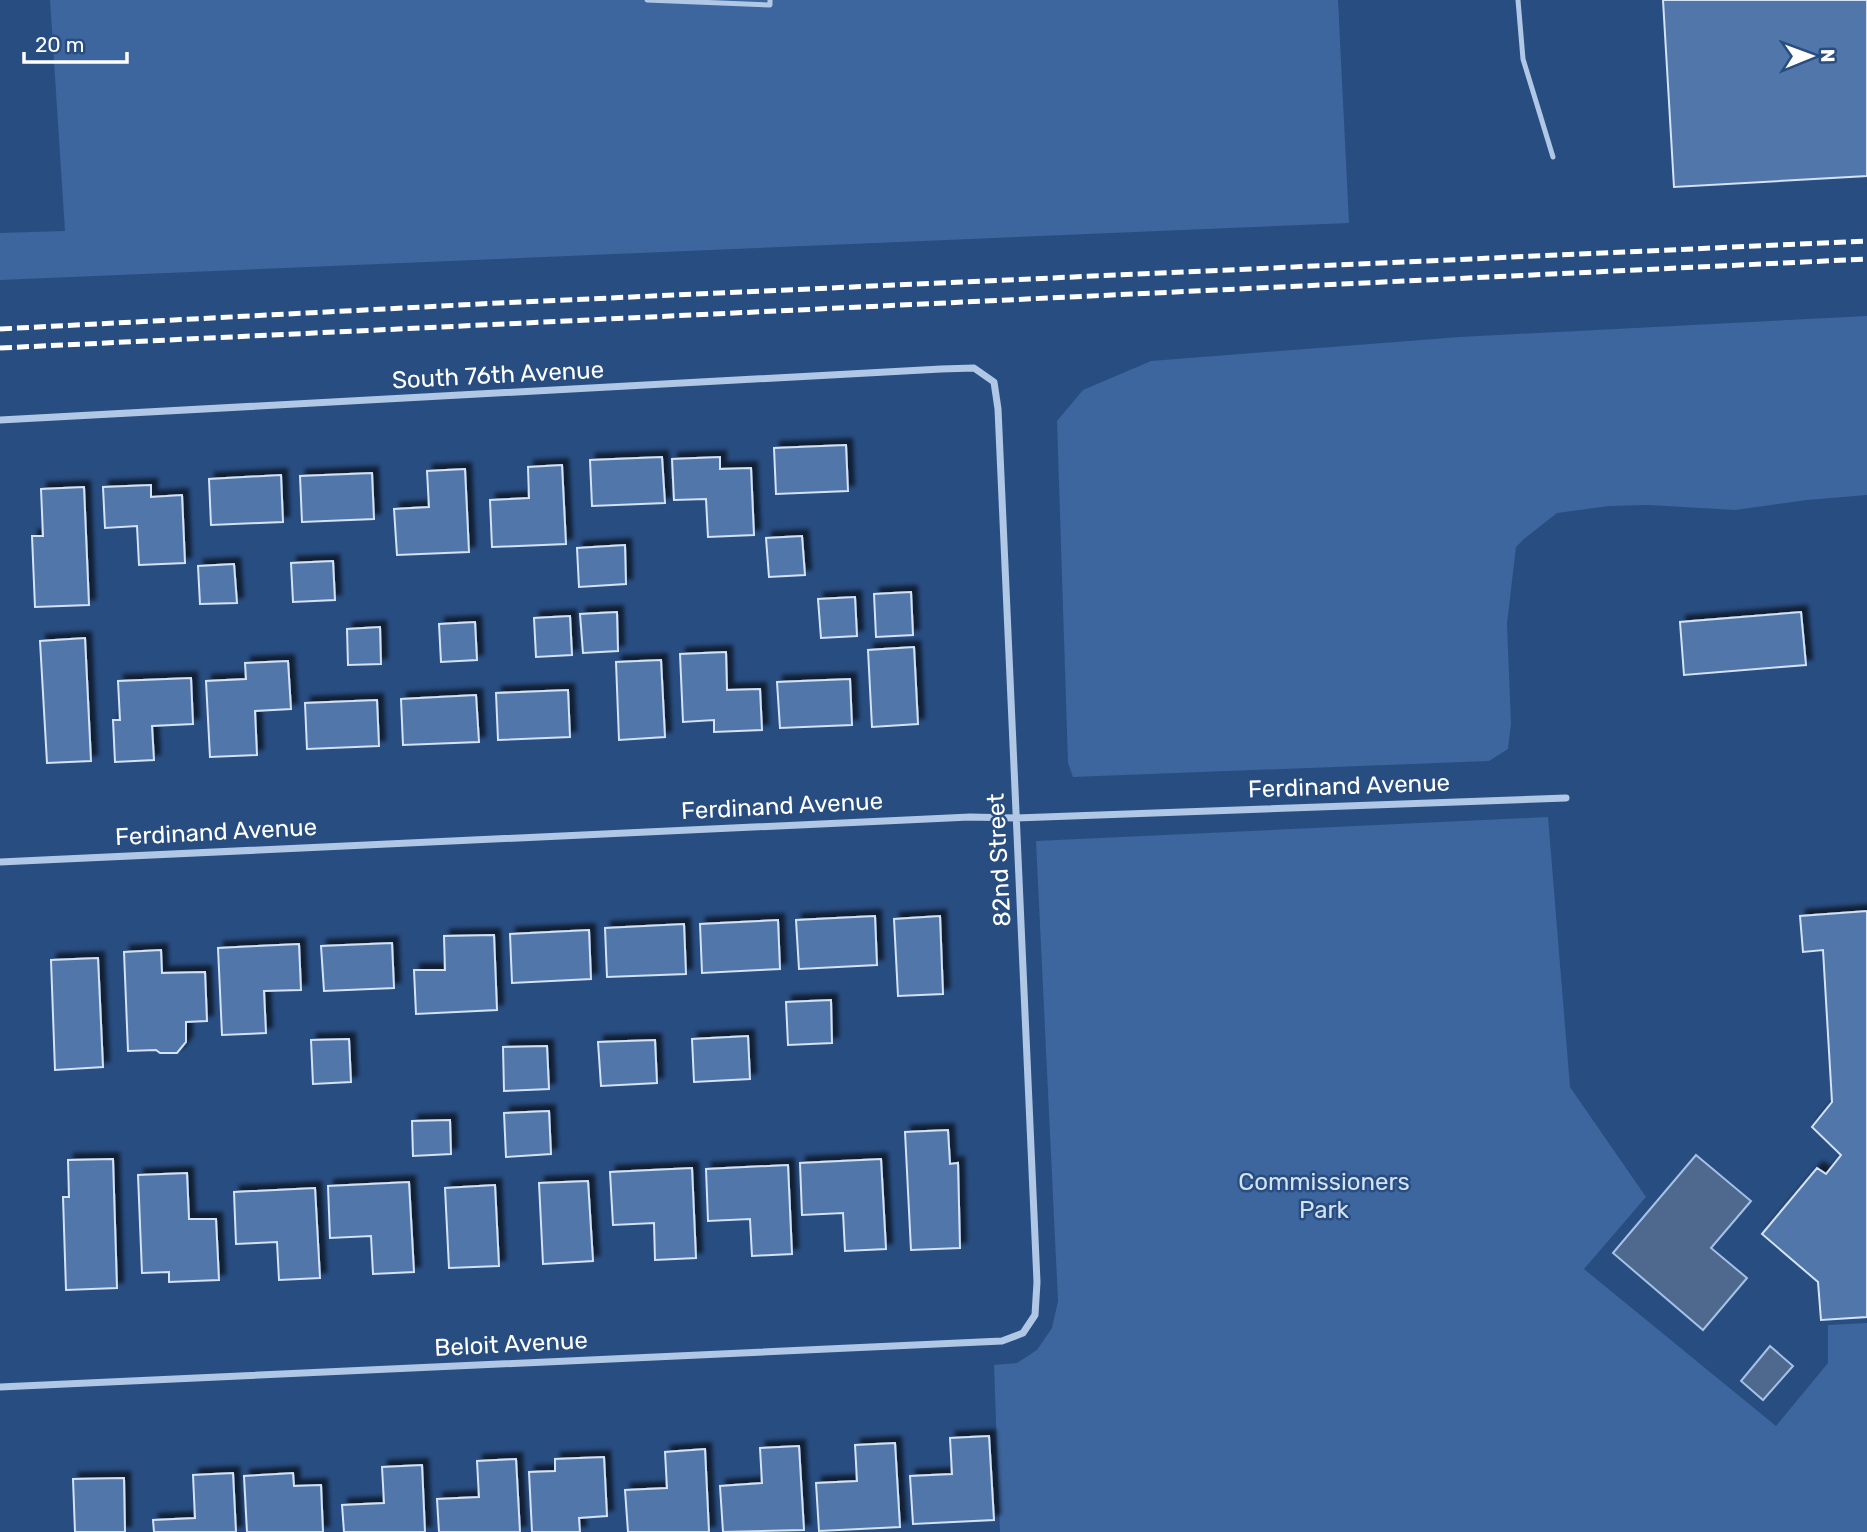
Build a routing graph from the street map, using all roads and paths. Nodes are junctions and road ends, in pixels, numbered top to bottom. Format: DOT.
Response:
graph roads {
  1 [pos="647,0"];
  2 [pos="770,0"];
  3 [pos="1518,0"];
  4 [pos="1553,157"];
  5 [pos="994,382"];
  6 [pos="0,420"];
  7 [pos="1566,798"];
  8 [pos="1016,818"];
  9 [pos="0,862"];
  10 [pos="1023,1334"];
  11 [pos="0,1387"];
  1 -- 2 [label="lane"];
  3 -- 4 [label="lane"];
  5 -- 6 [label="street, South 76th Avenue"];
  5 -- 8 [label="street, 82nd Street"];
  7 -- 8 [label="street, Ferdinand Avenue"];
  8 -- 9 [label="street, Ferdinand Avenue"];
  8 -- 10 [label="street, 82nd Street"];
  10 -- 11 [label="street, Beloit Avenue"];
}
